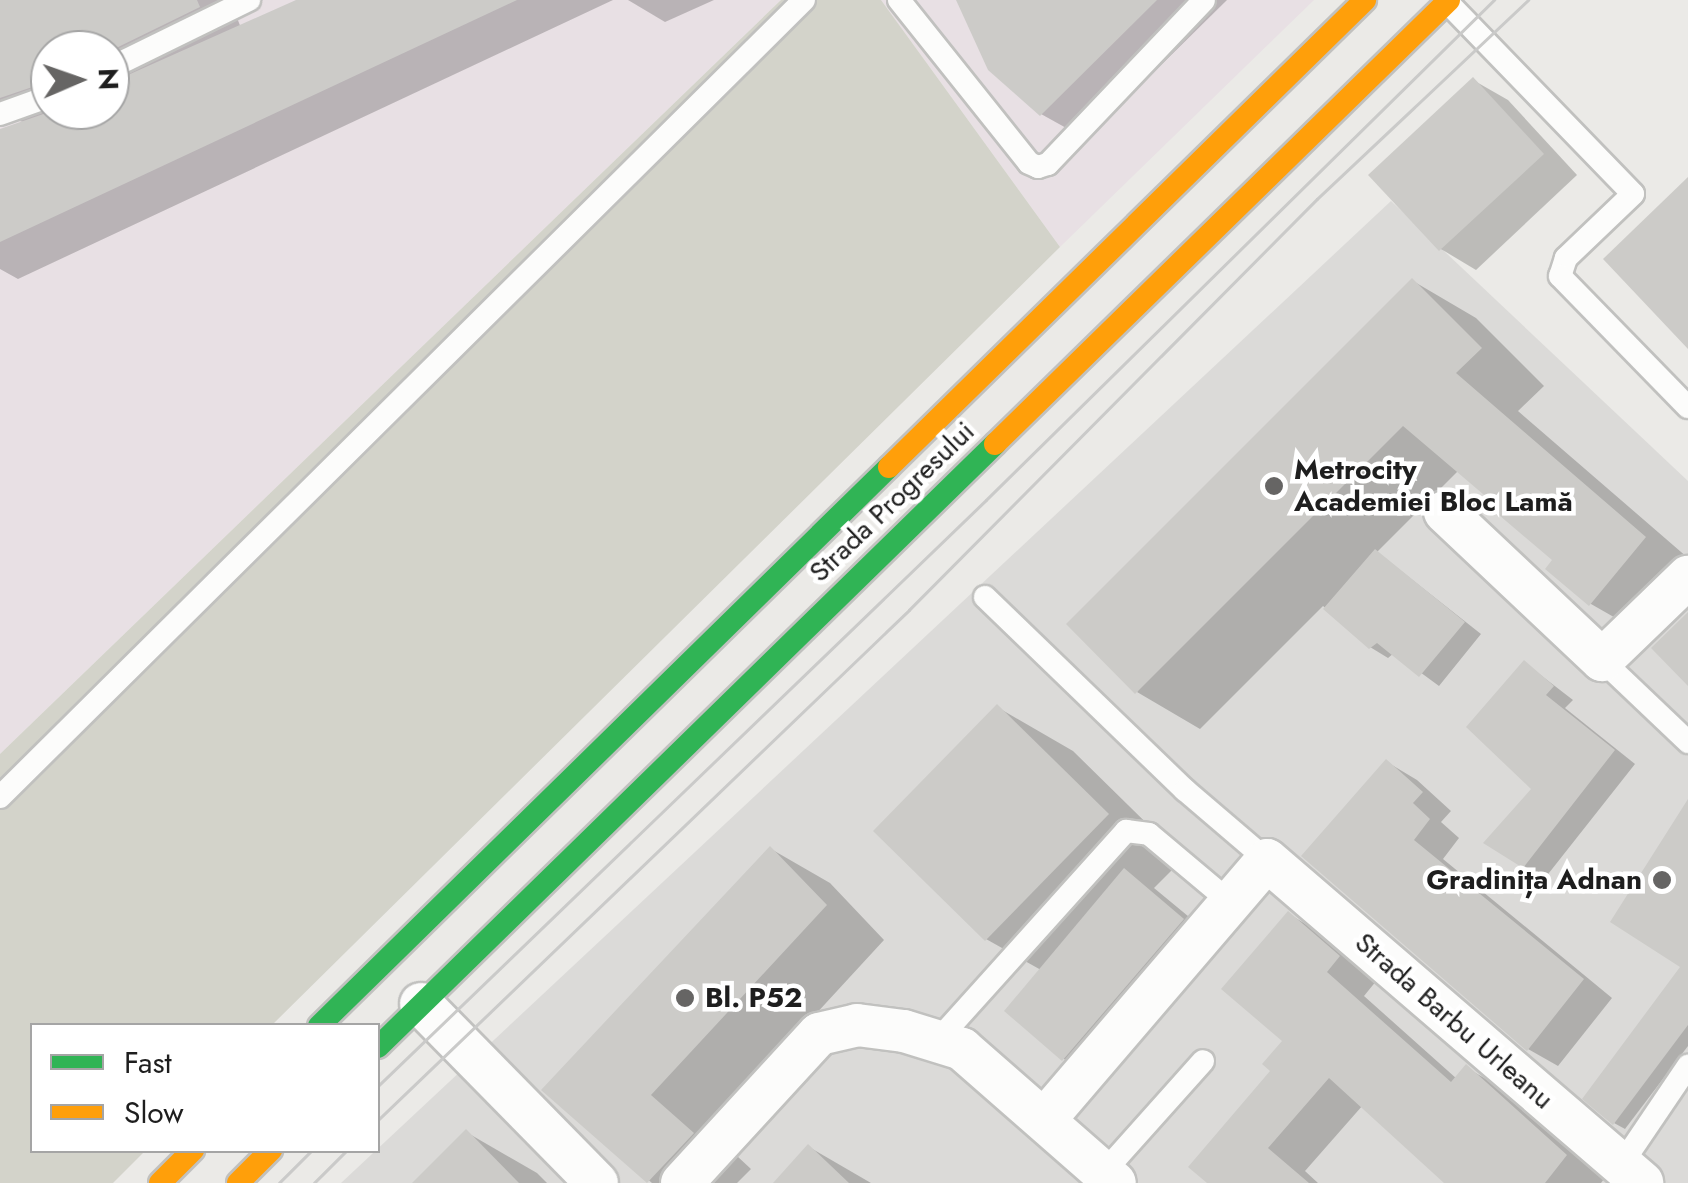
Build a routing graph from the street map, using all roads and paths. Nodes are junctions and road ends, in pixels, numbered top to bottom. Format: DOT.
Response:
graph roads {
  1 [pos="248,0"];
  2 [pos="804,0"];
  3 [pos="899,0"];
  4 [pos="1204,0"];
  5 [pos="1365,0"];
  6 [pos="1448,1"];
  7 [pos="130,58"];
  8 [pos="30,103"];
  9 [pos="0,114"];
  10 [pos="1688,406"];
  11 [pos="1445,512"];
  12 [pos="1688,577"];
  13 [pos="985,597"];
  14 [pos="1602,660"];
  15 [pos="1688,742"];
  16 [pos="0,797"];
  17 [pos="1267,860"];
  18 [pos="1230,902"];
  19 [pos="402,984"];
  20 [pos="325,1023"];
  21 [pos="937,1041"];
  22 [pos="380,1042"];
  23 [pos="1203,1061"];
  24 [pos="1688,1066"];
  25 [pos="1045,1119"];
  26 [pos="190,1153"];
  27 [pos="269,1153"];
  28 [pos="1631,1174"];
  29 [pos="1109,1178"];
  30 [pos="160,1183"];
  31 [pos="238,1183"];
  32 [pos="597,1183"];
  33 [pos="682,1183"];
  1 -- 7 [label="lane"];
  2 -- 16 [label="lane"];
  3 -- 4 [label="lane"];
  5 -- 19 [label="main road, Strada Progresului"];
  6 -- 10 [label="lane"];
  6 -- 19 [label="main road, Strada Progresului"];
  8 -- 9 [label="lane"];
  11 -- 14 [label="street"];
  12 -- 14 [label="street"];
  13 -- 17 [label="lane"];
  14 -- 15 [label="lane"];
  17 -- 18 [label="street"];
  17 -- 28 [label="street, Strada Barbu Urleanu"];
  18 -- 21 [label="lane"];
  18 -- 25 [label="street"];
  19 -- 20 [label="main road, Strada Progresului"];
  19 -- 22 [label="main road, Strada Progresului"];
  19 -- 32 [label="street"];
  21 -- 25 [label="street"];
  21 -- 33 [label="street"];
  23 -- 29 [label="lane"];
  24 -- 28 [label="lane"];
  25 -- 29 [label="street"];
  26 -- 30 [label="main road"];
  27 -- 31 [label="main road"];
}
